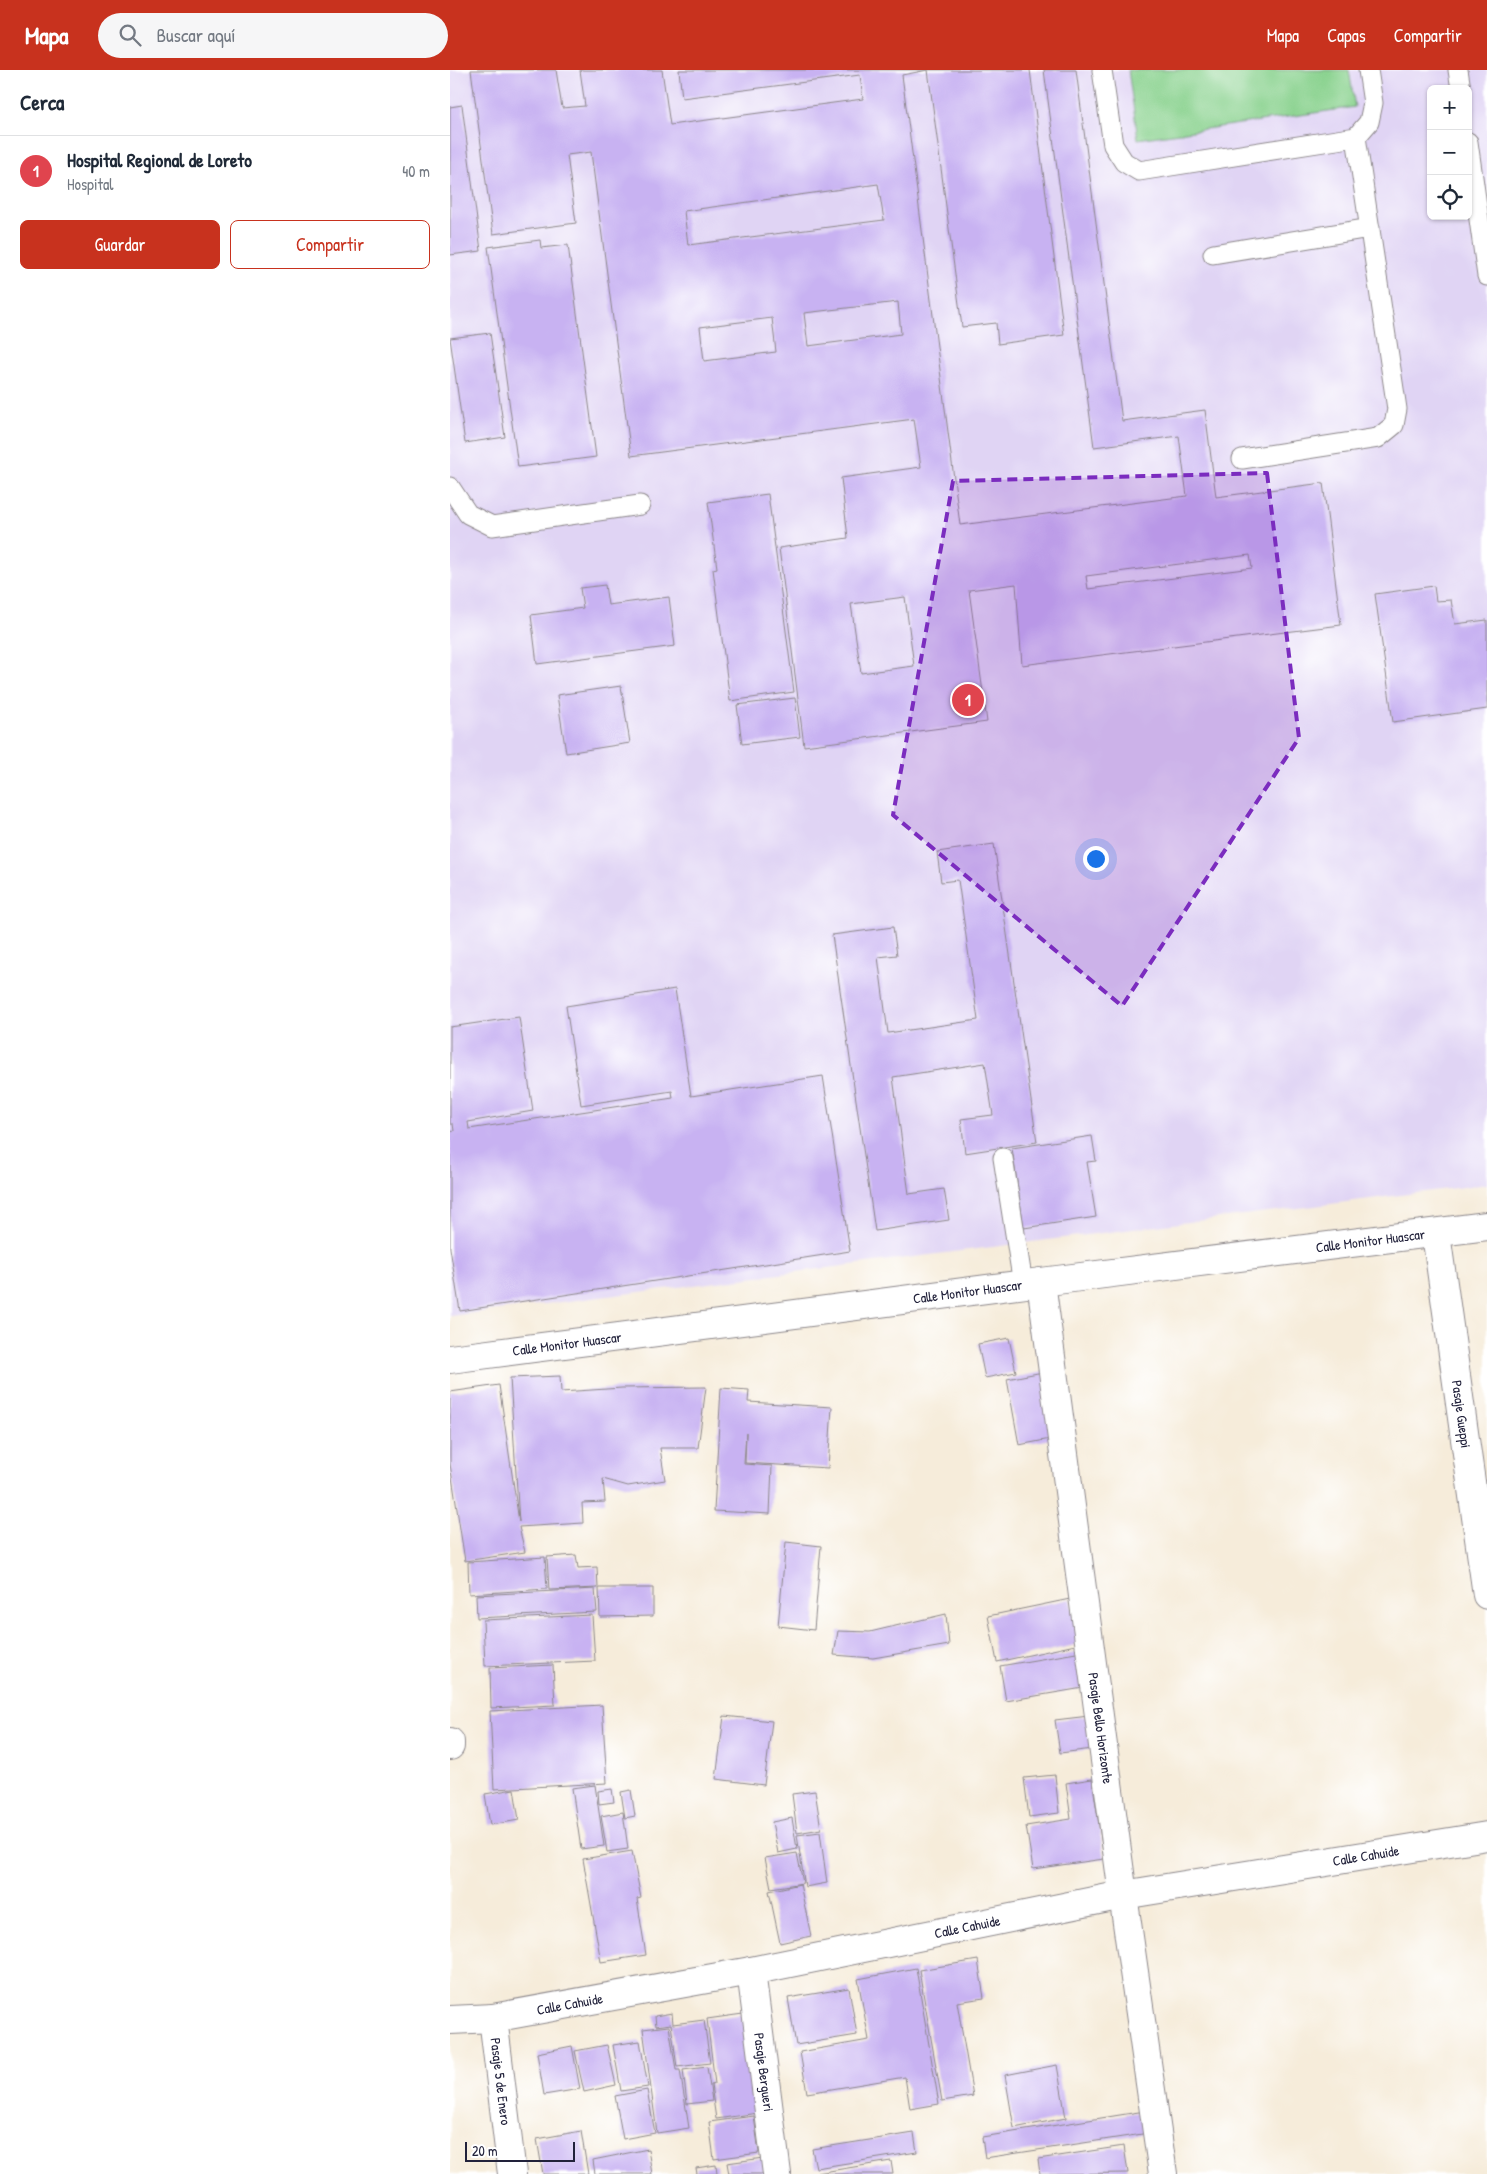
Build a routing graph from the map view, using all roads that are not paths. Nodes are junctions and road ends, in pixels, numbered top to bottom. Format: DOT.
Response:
graph roads {
  1 [pos="1102,70"];
  2 [pos="1368,70"];
  3 [pos="1458,70"];
  4 [pos="1460,85"];
  5 [pos="1356,137"];
  6 [pos="1472,151"];
  7 [pos="1479,166"];
  8 [pos="1370,228"];
  9 [pos="1213,254"];
  10 [pos="1487,276"];
  11 [pos="1242,459"];
  12 [pos="450,487"];
  13 [pos="640,505"];
  14 [pos="1003,1158"];
  15 [pos="1487,1226"];
  16 [pos="1436,1234"];
  17 [pos="1032,1283"];
  18 [pos="450,1359"];
  19 [pos="1487,1595"];
  20 [pos="1487,1836"];
  21 [pos="1123,1895"];
  22 [pos="751,1971"];
  23 [pos="493,2018"];
  24 [pos="450,2020"];
  25 [pos="512,2174"];
  26 [pos="776,2174"];
  27 [pos="1163,2174"];
  1 -- 5 [label="lane"];
  2 -- 5 [label="lane"];
  3 -- 4 [label="lane"];
  5 -- 8 [label="lane"];
  6 -- 7 [label="lane"];
  7 -- 10 [label="lane"];
  8 -- 9 [label="lane"];
  8 -- 11 [label="lane"];
  12 -- 13 [label="lane"];
  14 -- 17 [label="lane"];
  15 -- 16 [label="street, Calle Monitor Huascar"];
  16 -- 17 [label="street, Calle Monitor Huascar"];
  16 -- 19 [label="street, Pasaje Gueppi"];
  17 -- 18 [label="street, Calle Monitor Huascar"];
  17 -- 21 [label="street, Pasaje Bello Horizonte"];
  20 -- 21 [label="street, Calle Cahuide"];
  21 -- 22 [label="street, Calle Cahuide"];
  21 -- 27 [label="street, Pasaje Bello Horizonte"];
  22 -- 23 [label="street, Calle Cahuide"];
  22 -- 26 [label="street, Pasaje Bergueri"];
  23 -- 24 [label="street, Calle Cahuide"];
  23 -- 25 [label="street, Pasaje 5 de Enero"];
}
